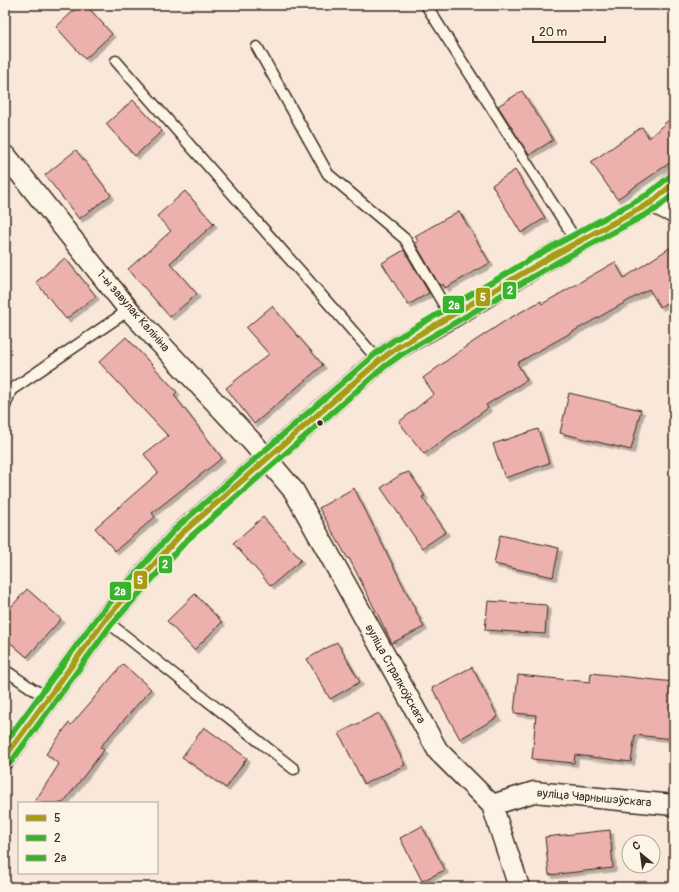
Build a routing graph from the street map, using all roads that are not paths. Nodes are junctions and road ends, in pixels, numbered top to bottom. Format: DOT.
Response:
graph roads {
  1 [pos="426,5"];
  2 [pos="257,48"];
  3 [pos="116,61"];
  4 [pos="7,157"];
  5 [pos="674,183"];
  6 [pos="652,202"];
  7 [pos="674,213"];
  8 [pos="577,242"];
  9 [pos="129,310"];
  10 [pos="451,317"];
  11 [pos="378,361"];
  12 [pos="5,406"];
  13 [pos="267,459"];
  14 [pos="105,620"];
  15 [pos="5,670"];
  16 [pos="49,697"];
  17 [pos="5,757"];
  18 [pos="294,769"];
  19 [pos="492,805"];
  20 [pos="674,805"];
  21 [pos="519,887"];
  1 -- 8 [label="lane"];
  2 -- 10 [label="lane"];
  3 -- 11 [label="lane"];
  4 -- 9 [label="street, 1-ы завулак Калініна"];
  5 -- 6 [label="main road"];
  6 -- 7 [label="street"];
  6 -- 8 [label="main road"];
  8 -- 10 [label="main road"];
  9 -- 12 [label="lane"];
  9 -- 13 [label="street, 1-ы завулак Калініна"];
  10 -- 11 [label="main road"];
  11 -- 13 [label="main road"];
  13 -- 14 [label="main road"];
  13 -- 19 [label="street, вуліца Стралкоўскага"];
  14 -- 16 [label="main road"];
  14 -- 18 [label="lane"];
  15 -- 16 [label="lane"];
  16 -- 17 [label="main road"];
  19 -- 20 [label="street, вуліца Чарнышэўскага"];
  19 -- 21 [label="street, вуліца Стралкоўскага"];
}
